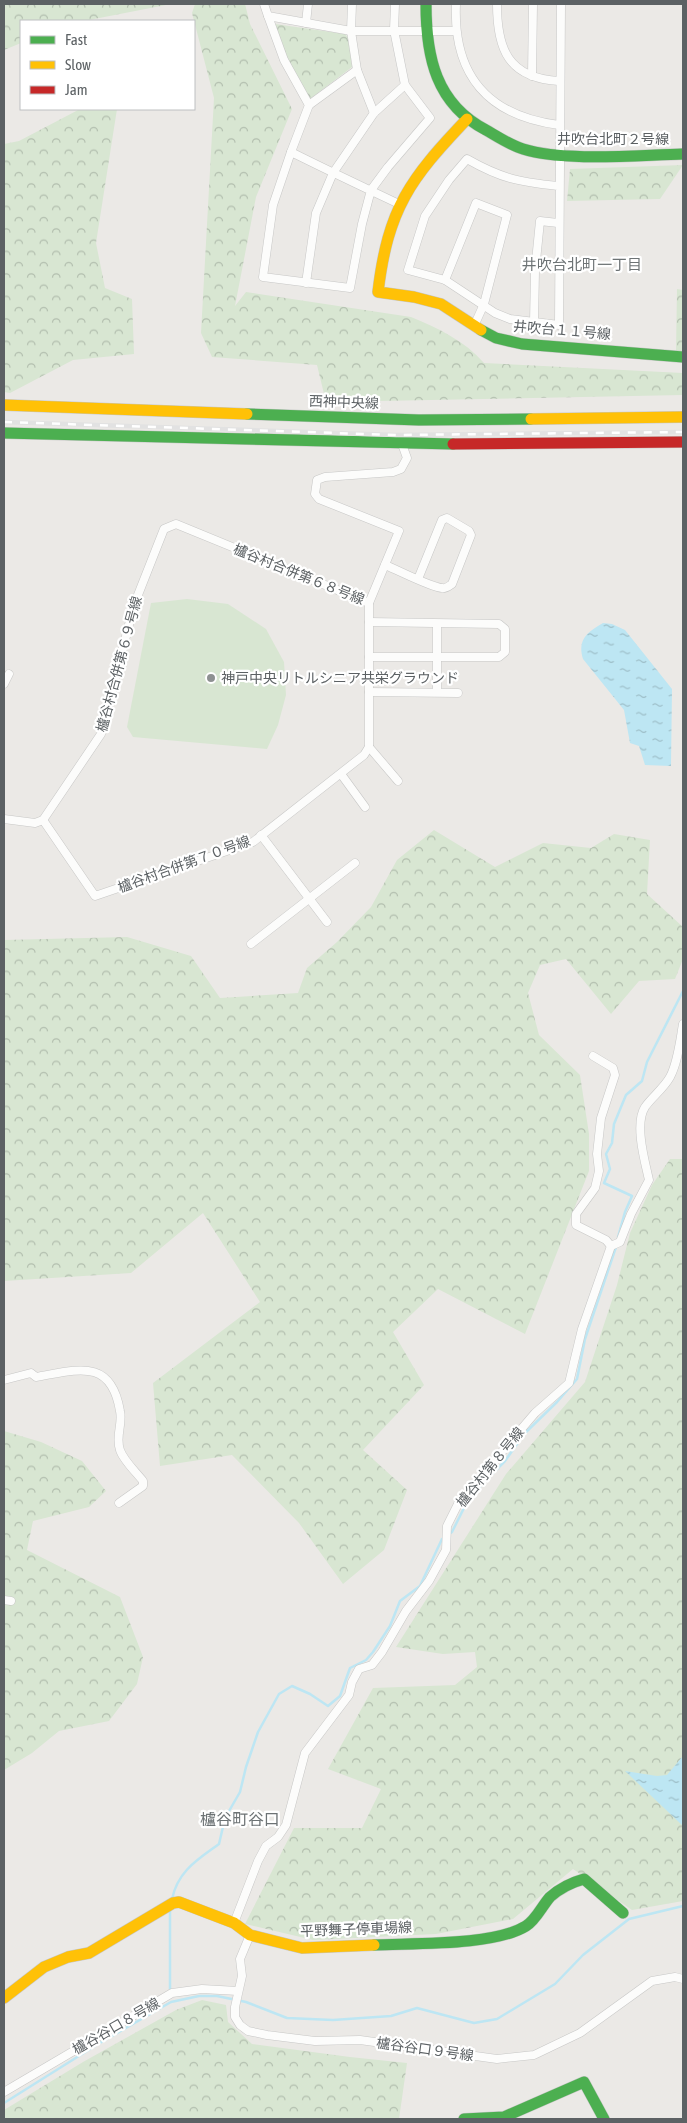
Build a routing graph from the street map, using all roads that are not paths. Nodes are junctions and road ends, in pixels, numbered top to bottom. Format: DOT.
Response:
graph roads {
  1 [pos="264,4"];
  2 [pos="308,4"];
  3 [pos="352,4"];
  4 [pos="394,4"];
  5 [pos="426,4"];
  6 [pos="456,4"];
  7 [pos="497,4"];
  8 [pos="533,4"];
  9 [pos="561,4"];
  10 [pos="268,16"];
  11 [pos="306,23"];
  12 [pos="394,30"];
  13 [pos="425,30"];
  14 [pos="351,31"];
  15 [pos="456,31"];
  16 [pos="357,70"];
  17 [pos="532,76"];
  18 [pos="559,81"];
  19 [pos="405,85"];
  20 [pos="309,105"];
  21 [pos="374,113"];
  22 [pos="466,119"];
  23 [pos="559,125"];
  24 [pos="291,152"];
  25 [pos="683,154"];
  26 [pos="559,155"];
  27 [pos="333,173"];
  28 [pos="558,186"];
  29 [pos="371,190"];
  30 [pos="399,204"];
  31 [pos="558,223"];
  32 [pos="445,280"];
  33 [pos="306,283"];
  34 [pos="484,304"];
  35 [pos="534,322"];
  36 [pos="474,326"];
  37 [pos="683,357"];
  38 [pos="7,405"];
  39 [pos="683,417"];
  40 [pos="7,434"];
  41 [pos="683,442"];
  42 [pos="402,444"];
  43 [pos="176,524"];
  44 [pos="385,565"];
  45 [pos="418,579"];
  46 [pos="369,603"];
  47 [pos="369,622"];
  48 [pos="437,624"];
  49 [pos="369,657"];
  50 [pos="436,659"];
  51 [pos="9,674"];
  52 [pos="4,684"];
  53 [pos="369,692"];
  54 [pos="437,692"];
  55 [pos="458,693"];
  56 [pos="368,747"];
  57 [pos="340,774"];
  58 [pos="398,781"];
  59 [pos="365,807"];
  60 [pos="4,819"];
  61 [pos="43,820"];
  62 [pos="261,835"];
  63 [pos="354,863"];
  64 [pos="308,898"];
  65 [pos="327,922"];
  66 [pos="251,944"];
  67 [pos="683,1024"];
  68 [pos="593,1056"];
  69 [pos="615,1244"];
  70 [pos="4,1380"];
  71 [pos="119,1503"];
  72 [pos="623,1913"];
  73 [pos="234,1923"];
  74 [pos="250,1935"];
  75 [pos="683,1979"];
  76 [pos="4,1998"];
  77 [pos="237,1998"];
  78 [pos="4,2091"];
  79 [pos="464,2119"];
  80 [pos="604,2119"];
  1 -- 10 [label="street"];
  2 -- 11 [label="street"];
  3 -- 14 [label="street"];
  4 -- 12 [label="street"];
  5 -- 13 [label="street, 井吹台北町２号線"];
  6 -- 15 [label="street"];
  7 -- 17 [label="street"];
  8 -- 17 [label="street"];
  9 -- 18 [label="street"];
  10 -- 11 [label="street"];
  10 -- 20 [label="street"];
  11 -- 14 [label="street"];
  12 -- 13 [label="street"];
  12 -- 14 [label="street"];
  12 -- 19 [label="street"];
  13 -- 15 [label="street"];
  13 -- 22 [label="street, 井吹台北町２号線"];
  14 -- 16 [label="street"];
  15 -- 23 [label="street"];
  16 -- 20 [label="street"];
  16 -- 21 [label="street"];
  17 -- 18 [label="street"];
  18 -- 23 [label="street"];
  19 -- 21 [label="street"];
  19 -- 29 [label="street"];
  20 -- 24 [label="street"];
  21 -- 27 [label="street"];
  22 -- 26 [label="street, 井吹台北町２号線"];
  22 -- 30 [label="street, 井吹台１１号線"];
  23 -- 26 [label="street"];
  24 -- 27 [label="street"];
  24 -- 33 [label="street"];
  25 -- 26 [label="street, 井吹台北町２号線"];
  26 -- 28 [label="street"];
  27 -- 29 [label="street"];
  27 -- 33 [label="street"];
  28 -- 31 [label="street"];
  28 -- 32 [label="street"];
  29 -- 30 [label="street"];
  29 -- 33 [label="street"];
  30 -- 36 [label="street, 井吹台１１号線"];
  31 -- 35 [label="street"];
  31 -- 35 [label="street"];
  32 -- 34 [label="street"];
  32 -- 34 [label="street"];
  34 -- 35 [label="street"];
  34 -- 36 [label="street"];
  36 -- 37 [label="street, 井吹台１１号線"];
  38 -- 39 [label="street, 西神中央線"];
  40 -- 42 [label="street"];
  41 -- 42 [label="street"];
  42 -- 44 [label="street, 櫨谷村合併第６８号線"];
  43 -- 46 [label="street, 櫨谷村合併第６８号線"];
  43 -- 61 [label="street, 櫨谷村合併第６９号線"];
  44 -- 45 [label="street"];
  44 -- 46 [label="street, 櫨谷村合併第６８号線"];
  45 -- 45 [label="street"];
  46 -- 47 [label="street"];
  47 -- 48 [label="street"];
  47 -- 49 [label="street"];
  48 -- 50 [label="street"];
  48 -- 50 [label="street"];
  49 -- 50 [label="street"];
  49 -- 53 [label="street"];
  50 -- 54 [label="street"];
  51 -- 52 [label="street"];
  53 -- 54 [label="street"];
  53 -- 56 [label="street"];
  54 -- 55 [label="street"];
  56 -- 57 [label="street, 櫨谷村合併第７０号線"];
  56 -- 58 [label="street"];
  57 -- 59 [label="street"];
  57 -- 62 [label="street, 櫨谷村合併第７０号線"];
  60 -- 61 [label="street"];
  61 -- 62 [label="street, 櫨谷村合併第７０号線"];
  62 -- 64 [label="street"];
  63 -- 64 [label="street"];
  64 -- 65 [label="street"];
  64 -- 66 [label="street"];
  67 -- 69 [label="street, 櫨谷村第８号線"];
  68 -- 69 [label="street"];
  69 -- 73 [label="street, 櫨谷村第８号線"];
  70 -- 71 [label="street"];
  72 -- 74 [label="street, 平野舞子停車場線"];
  73 -- 74 [label="street, 平野舞子停車場線"];
  73 -- 76 [label="street, 平野舞子停車場線"];
  74 -- 77 [label="street, 櫨谷谷口９号線"];
  75 -- 77 [label="street, 櫨谷谷口９号線"];
  77 -- 78 [label="street, 櫨谷谷口８号線"];
  79 -- 80 [label="street"];
}
